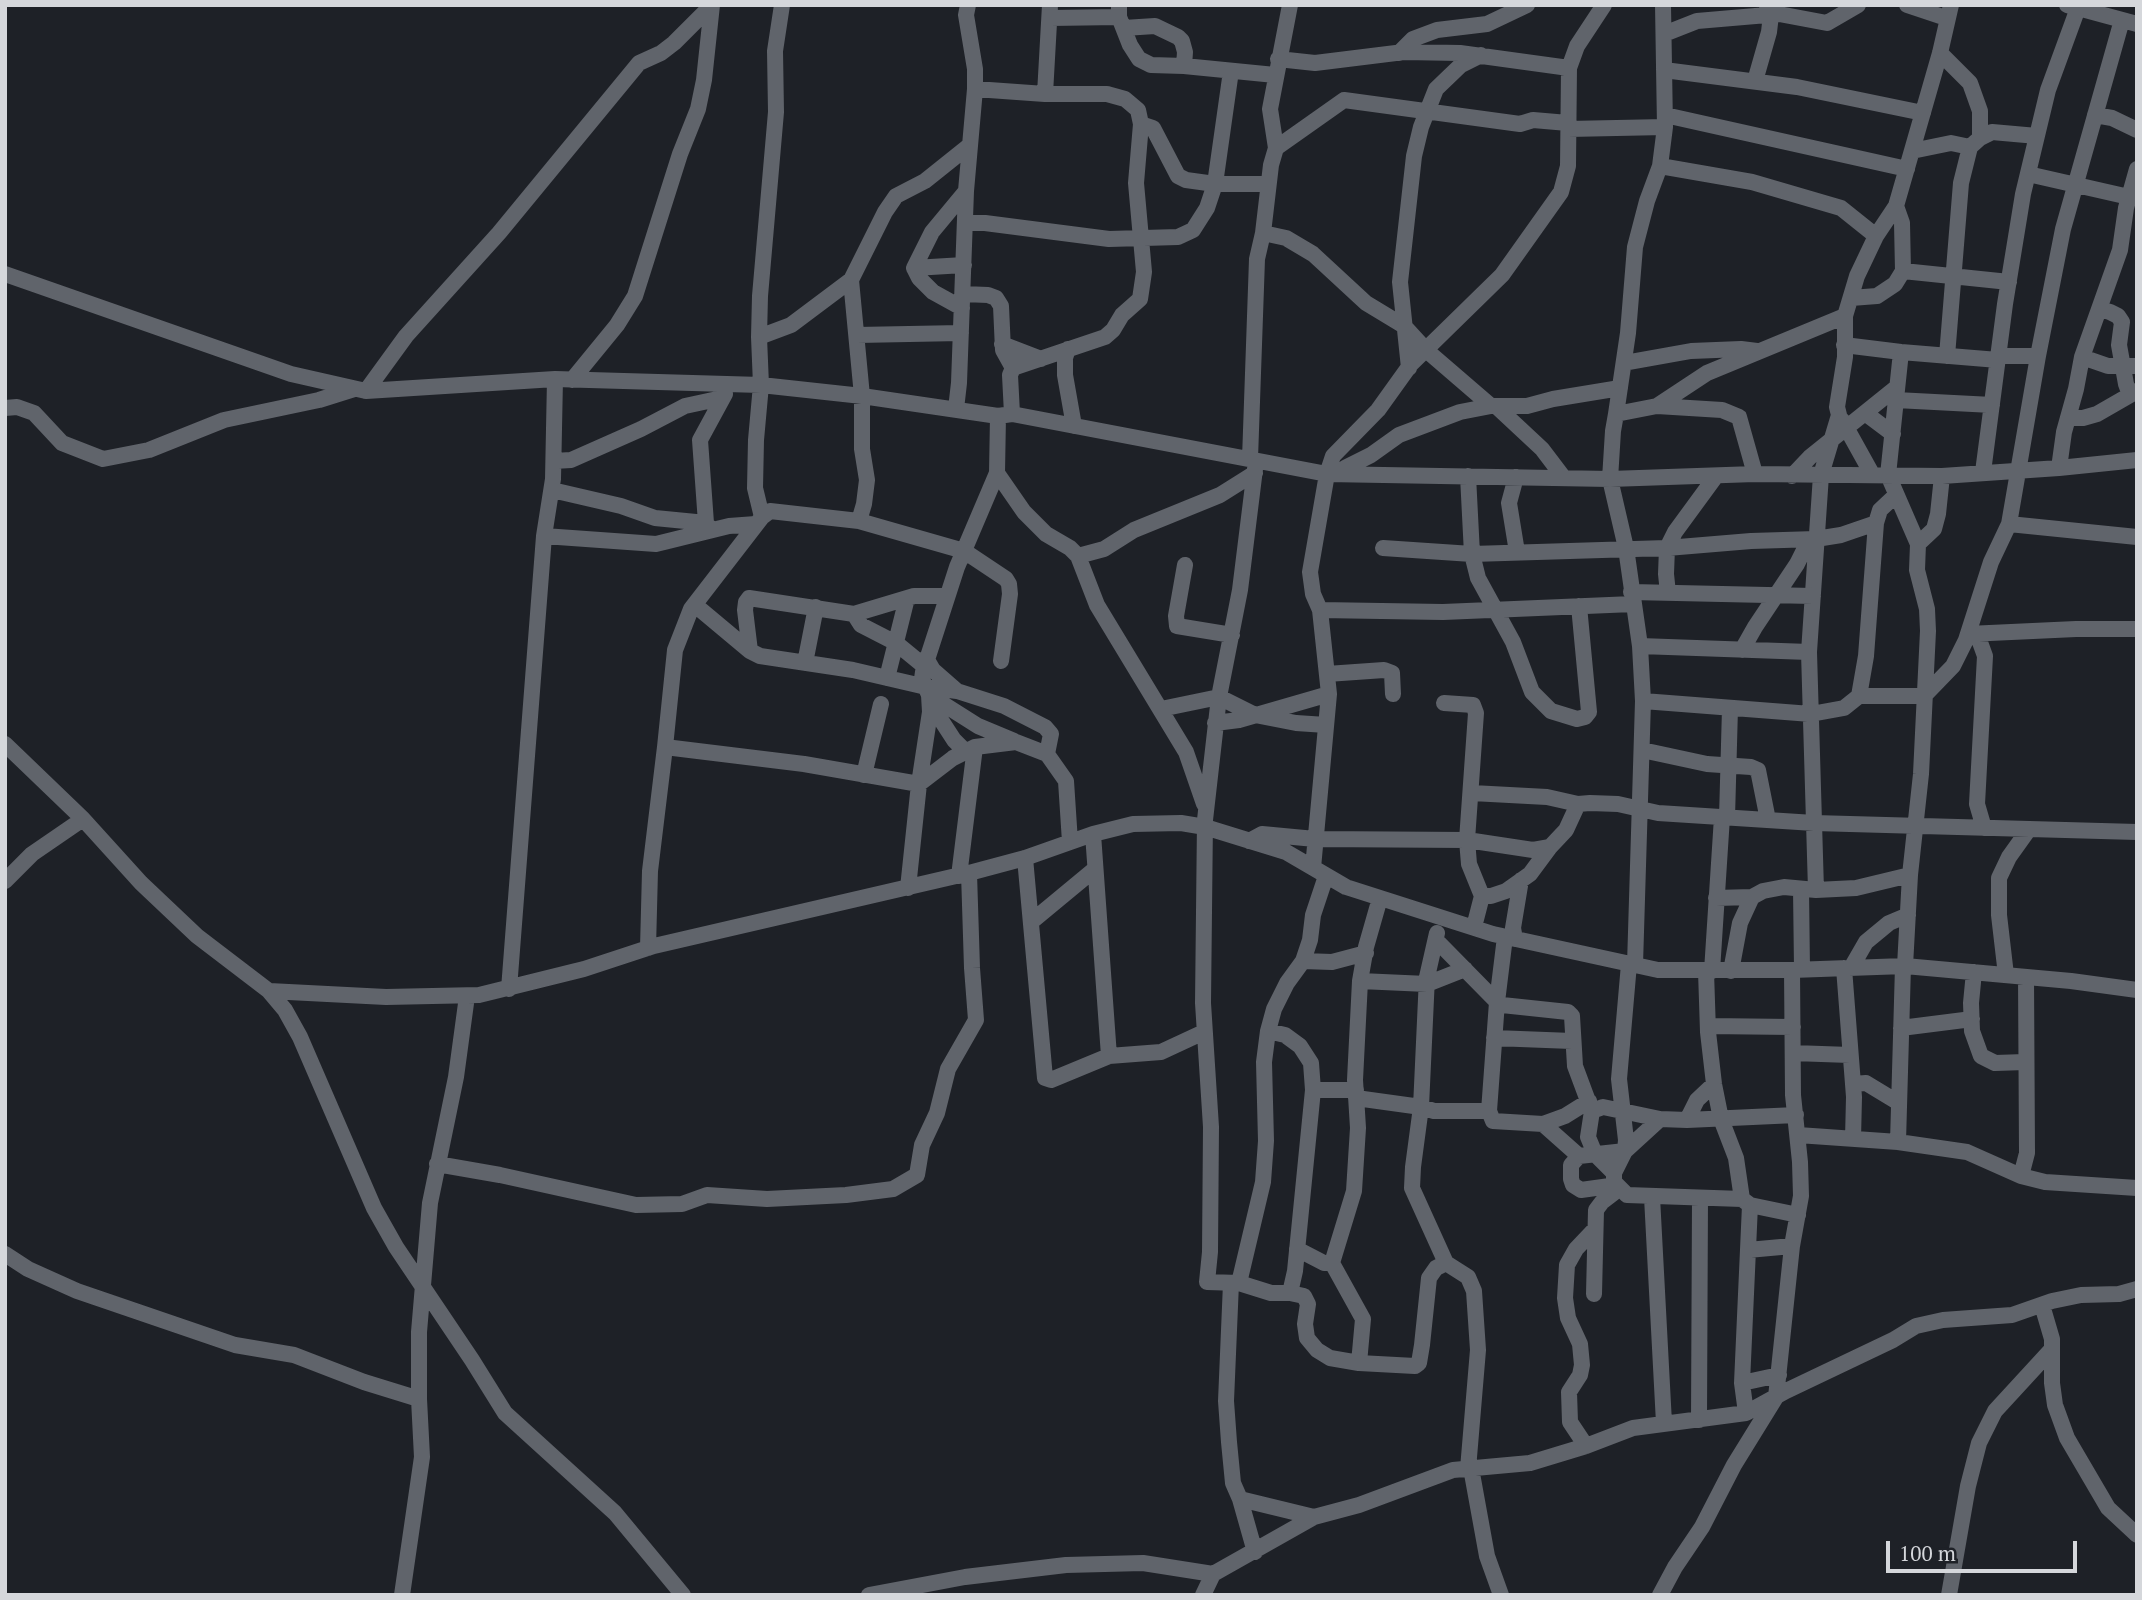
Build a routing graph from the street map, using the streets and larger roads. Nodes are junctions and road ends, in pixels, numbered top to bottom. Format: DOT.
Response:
graph roads {
  1 [pos="712,5"];
  2 [pos="782,5"];
  3 [pos="968,5"];
  4 [pos="1290,5"];
  5 [pos="1527,5"];
  6 [pos="1604,5"];
  7 [pos="1663,5"];
  8 [pos="1858,5"];
  9 [pos="1907,5"];
  10 [pos="2073,7"];
  11 [pos="1767,10"];
  12 [pos="1050,12"];
  13 [pos="1948,12"];
  14 [pos="1121,17"];
  15 [pos="2129,22"];
  16 [pos="1664,34"];
  17 [pos="1940,52"];
  18 [pos="1399,53"];
  19 [pos="1481,55"];
  20 [pos="1184,66"];
  21 [pos="1276,67"];
  22 [pos="1569,68"];
  23 [pos="1664,70"];
  24 [pos="1231,71"];
  25 [pos="1755,81"];
  26 [pos="975,89"];
  27 [pos="1045,94"];
  28 [pos="1427,113"];
  29 [pos="1923,113"];
  30 [pos="2095,115"];
  31 [pos="1665,121"];
  32 [pos="1141,124"];
  33 [pos="1568,126"];
  34 [pos="2137,130"];
  35 [pos="2037,136"];
  36 [pos="1975,142"];
  37 [pos="970,145"];
  38 [pos="1276,148"];
  39 [pos="1913,151"];
  40 [pos="1660,166"];
  41 [pos="1907,169"];
  42 [pos="2137,169"];
  43 [pos="2028,174"];
  44 [pos="1215,184"];
  45 [pos="1268,184"];
  46 [pos="2075,185"];
  47 [pos="966,191"];
  48 [pos="2131,205"];
  49 [pos="1896,206"];
  50 [pos="966,223"];
  51 [pos="1263,233"];
  52 [pos="1876,236"];
  53 [pos="1141,239"];
  54 [pos="964,265"];
  55 [pos="914,268"];
  56 [pos="1903,271"];
  57 [pos="5,274"];
  58 [pos="1953,276"];
  59 [pos="851,280"];
  60 [pos="2009,282"];
  61 [pos="1851,298"];
  62 [pos="962,301"];
  63 [pos="2099,309"];
  64 [pos="1845,316"];
  65 [pos="1404,326"];
  66 [pos="961,333"];
  67 [pos="858,335"];
  68 [pos="759,337"];
  69 [pos="1002,344"];
  70 [pos="1844,345"];
  71 [pos="1068,349"];
  72 [pos="1426,350"];
  73 [pos="1760,352"];
  74 [pos="1900,352"];
  75 [pos="1947,356"];
  76 [pos="2038,356"];
  77 [pos="2082,357"];
  78 [pos="1998,358"];
  79 [pos="1041,359"];
  80 [pos="1624,363"];
  81 [pos="2129,366"];
  82 [pos="1013,368"];
  83 [pos="1409,368"];
  84 [pos="564,380"];
  85 [pos="761,385"];
  86 [pos="1620,388"];
  87 [pos="361,390"];
  88 [pos="1681,390"];
  89 [pos="726,392"];
  90 [pos="2134,393"];
  91 [pos="1896,394"];
  92 [pos="862,396"];
  93 [pos="1992,405"];
  94 [pos="1494,406"];
  95 [pos="1657,407"];
  96 [pos="5,408"];
  97 [pos="1700,408"];
  98 [pos="956,409"];
  99 [pos="1865,413"];
  100 [pos="1616,414"];
  101 [pos="1005,415"];
  102 [pos="2068,418"];
  103 [pos="1843,421"];
  104 [pos="1074,426"];
  105 [pos="1892,434"];
  106 [pos="1831,440"];
  107 [pos="2137,460"];
  108 [pos="554,461"];
  109 [pos="1254,464"];
  110 [pos="2059,468"];
  111 [pos="2020,470"];
  112 [pos="1983,472"];
  113 [pos="997,473"];
  114 [pos="1333,474"];
  115 [pos="1755,474"];
  116 [pos="1880,474"];
  117 [pos="1821,475"];
  118 [pos="1468,476"];
  119 [pos="1716,476"];
  120 [pos="1792,476"];
  121 [pos="1942,476"];
  122 [pos="1516,477"];
  123 [pos="1564,478"];
  124 [pos="1611,479"];
  125 [pos="552,490"];
  126 [pos="1896,495"];
  127 [pos="759,521"];
  128 [pos="859,521"];
  129 [pos="1875,523"];
  130 [pos="2009,524"];
  131 [pos="709,526"];
  132 [pos="544,536"];
  133 [pos="2137,537"];
  134 [pos="1812,540"];
  135 [pos="1918,544"];
  136 [pos="1384,548"];
  137 [pos="1626,548"];
  138 [pos="1667,548"];
  139 [pos="964,551"];
  140 [pos="1517,552"];
  141 [pos="1472,554"];
  142 [pos="1078,556"];
  143 [pos="1185,565"];
  144 [pos="1668,593"];
  145 [pos="1778,595"];
  146 [pos="947,596"];
  147 [pos="1812,596"];
  148 [pos="907,598"];
  149 [pos="1632,598"];
  150 [pos="695,605"];
  151 [pos="1579,606"];
  152 [pos="816,607"];
  153 [pos="1320,610"];
  154 [pos="1495,610"];
  155 [pos="854,614"];
  156 [pos="2137,629"];
  157 [pos="1972,634"];
  158 [pos="1232,635"];
  159 [pos="896,643"];
  160 [pos="1640,646"];
  161 [pos="1742,650"];
  162 [pos="750,651"];
  163 [pos="1809,652"];
  164 [pos="1001,661"];
  165 [pos="925,662"];
  166 [pos="805,663"];
  167 [pos="1327,674"];
  168 [pos="887,678"];
  169 [pos="957,691"];
  170 [pos="1329,694"];
  171 [pos="1393,694"];
  172 [pos="928,695"];
  173 [pos="1859,696"];
  174 [pos="1924,696"];
  175 [pos="1219,697"];
  176 [pos="1643,701"];
  177 [pos="1444,703"];
  178 [pos="881,704"];
  179 [pos="1730,708"];
  180 [pos="1161,709"];
  181 [pos="1811,714"];
  182 [pos="1255,715"];
  183 [pos="1215,723"];
  184 [pos="1326,725"];
  185 [pos="1213,740"];
  186 [pos="1016,741"];
  187 [pos="5,744"];
  188 [pos="664,747"];
  189 [pos="970,750"];
  190 [pos="1642,750"];
  191 [pos="1186,752"];
  192 [pos="1047,754"];
  193 [pos="1674,758"];
  194 [pos="1729,765"];
  195 [pos="1641,768"];
  196 [pos="864,775"];
  197 [pos="919,784"];
  198 [pos="1472,793"];
  199 [pos="1578,804"];
  200 [pos="1206,809"];
  201 [pos="1640,810"];
  202 [pos="1725,817"];
  203 [pos="83,819"];
  204 [pos="1768,820"];
  205 [pos="1814,823"];
  206 [pos="1915,826"];
  207 [pos="1205,827"];
  208 [pos="1983,828"];
  209 [pos="2029,829"];
  210 [pos="2137,832"];
  211 [pos="1093,834"];
  212 [pos="1315,839"];
  213 [pos="1467,840"];
  214 [pos="1249,841"];
  215 [pos="1070,842"];
  216 [pos="1550,847"];
  217 [pos="1025,858"];
  218 [pos="1096,869"];
  219 [pos="1319,872"];
  220 [pos="964,874"];
  221 [pos="1910,875"];
  222 [pos="1521,880"];
  223 [pos="5,881"];
  224 [pos="908,888"];
  225 [pos="1809,890"];
  226 [pos="1482,896"];
  227 [pos="1752,897"];
  228 [pos="1380,898"];
  229 [pos="1716,898"];
  230 [pos="1908,915"];
  231 [pos="1441,917"];
  232 [pos="1031,922"];
  233 [pos="1474,927"];
  234 [pos="1510,938"];
  235 [pos="1436,940"];
  236 [pos="648,948"];
  237 [pos="1366,953"];
  238 [pos="1303,961"];
  239 [pos="1632,964"];
  240 [pos="1904,966"];
  241 [pos="1848,968"];
  242 [pos="1465,969"];
  243 [pos="1797,970"];
  244 [pos="1709,971"];
  245 [pos="1731,971"];
  246 [pos="1975,972"];
  247 [pos="2006,975"];
  248 [pos="2026,977"];
  249 [pos="1360,981"];
  250 [pos="1427,984"];
  251 [pos="509,989"];
  252 [pos="2137,990"];
  253 [pos="269,991"];
  254 [pos="467,996"];
  255 [pos="1497,1002"];
  256 [pos="1972,1019"];
  257 [pos="1708,1026"];
  258 [pos="1793,1027"];
  259 [pos="1901,1028"];
  260 [pos="1268,1031"];
  261 [pos="1204,1032"];
  262 [pos="1494,1038"];
  263 [pos="1572,1041"];
  264 [pos="1793,1053"];
  265 [pos="1850,1055"];
  266 [pos="1109,1056"];
  267 [pos="2025,1062"];
  268 [pos="1714,1084"];
  269 [pos="1853,1084"];
  270 [pos="1313,1090"];
  271 [pos="1356,1094"];
  272 [pos="1899,1103"];
  273 [pos="1590,1106"];
  274 [pos="1421,1107"];
  275 [pos="1489,1111"];
  276 [pos="1623,1111"];
  277 [pos="1796,1115"];
  278 [pos="1660,1119"];
  279 [pos="1721,1119"];
  280 [pos="1686,1120"];
  281 [pos="1543,1124"];
  282 [pos="1798,1136"];
  283 [pos="1853,1139"];
  284 [pos="1898,1142"];
  285 [pos="1625,1151"];
  286 [pos="1587,1155"];
  287 [pos="437,1164"];
  288 [pos="2021,1177"];
  289 [pos="1617,1182"];
  290 [pos="2137,1188"];
  291 [pos="1581,1190"];
  292 [pos="1652,1197"];
  293 [pos="1700,1198"];
  294 [pos="1746,1202"];
  295 [pos="1596,1210"];
  296 [pos="1798,1215"];
  297 [pos="1595,1230"];
  298 [pos="1792,1246"];
  299 [pos="1297,1249"];
  300 [pos="1748,1250"];
  301 [pos="5,1254"];
  302 [pos="1332,1263"];
  303 [pos="1446,1263"];
  304 [pos="1235,1283"];
  305 [pos="422,1287"];
  306 [pos="2137,1289"];
  307 [pos="1290,1293"];
  308 [pos="1594,1294"];
  309 [pos="2042,1305"];
  310 [pos="2052,1349"];
  311 [pos="1359,1363"];
  312 [pos="1779,1375"];
  313 [pos="1742,1383"];
  314 [pos="1776,1397"];
  315 [pos="419,1399"];
  316 [pos="1746,1413"];
  317 [pos="1699,1420"];
  318 [pos="1664,1423"];
  319 [pos="1586,1446"];
  320 [pos="1469,1468"];
  321 [pos="1240,1499"];
  322 [pos="1314,1517"];
  323 [pos="2137,1535"];
  324 [pos="1255,1552"];
  325 [pos="1213,1574"];
  326 [pos="402,1595"];
  327 [pos="683,1595"];
  328 [pos="869,1595"];
  329 [pos="1203,1595"];
  330 [pos="1500,1595"];
  331 [pos="1660,1595"];
  332 [pos="1949,1595"];
  1 -- 84 [label="street"];
  1 -- 87 [label="street"];
  2 -- 68 [label="street"];
  3 -- 26 [label="street"];
  4 -- 21 [label="street"];
  5 -- 18 [label="street"];
  6 -- 22 [label="street"];
  7 -- 16 [label="street"];
  8 -- 11 [label="street"];
  9 -- 13 [label="street"];
  10 -- 15 [label="street"];
  10 -- 35 [label="street"];
  11 -- 16 [label="street"];
  11 -- 25 [label="street"];
  12 -- 14 [label="street"];
  12 -- 27 [label="street"];
  13 -- 17 [label="street"];
  14 -- 20 [label="street"];
  14 -- 20 [label="street"];
  15 -- 30 [label="street"];
  16 -- 23 [label="street"];
  17 -- 29 [label="street"];
  17 -- 36 [label="street"];
  18 -- 19 [label="street"];
  18 -- 21 [label="street"];
  19 -- 22 [label="street"];
  19 -- 28 [label="street"];
  20 -- 24 [label="street"];
  21 -- 24 [label="street"];
  21 -- 38 [label="street"];
  22 -- 33 [label="street"];
  23 -- 25 [label="street"];
  23 -- 31 [label="street"];
  24 -- 44 [label="street"];
  25 -- 29 [label="street"];
  26 -- 27 [label="street"];
  26 -- 37 [label="street"];
  27 -- 32 [label="street"];
  28 -- 33 [label="street"];
  28 -- 38 [label="street"];
  28 -- 65 [label="street"];
  29 -- 39 [label="street"];
  30 -- 34 [label="street"];
  30 -- 46 [label="street"];
  31 -- 33 [label="street"];
  31 -- 40 [label="street"];
  31 -- 41 [label="street"];
  32 -- 44 [label="street"];
  32 -- 53 [label="street"];
  33 -- 72 [label="street"];
  35 -- 36 [label="street"];
  35 -- 43 [label="street"];
  36 -- 39 [label="street"];
  36 -- 58 [label="street"];
  37 -- 47 [label="street"];
  37 -- 59 [label="street"];
  38 -- 45 [label="street"];
  39 -- 41 [label="street"];
  40 -- 52 [label="street"];
  40 -- 80 [label="street"];
  41 -- 49 [label="street"];
  42 -- 48 [label="street"];
  43 -- 46 [label="street"];
  43 -- 60 [label="street"];
  44 -- 45 [label="street"];
  44 -- 53 [label="street"];
  45 -- 51 [label="street"];
  46 -- 48 [label="street"];
  46 -- 76 [label="street"];
  47 -- 50 [label="street"];
  47 -- 55 [label="street"];
  48 -- 63 [label="street"];
  49 -- 52 [label="street"];
  49 -- 56 [label="street"];
  50 -- 53 [label="street"];
  50 -- 54 [label="street"];
  51 -- 65 [label="street"];
  51 -- 109 [label="street"];
  52 -- 61 [label="street"];
  53 -- 71 [label="street"];
  54 -- 55 [label="street"];
  54 -- 62 [label="street"];
  55 -- 62 [label="street"];
  56 -- 58 [label="street"];
  56 -- 61 [label="street"];
  57 -- 87 [label="street"];
  58 -- 60 [label="street"];
  58 -- 75 [label="street"];
  59 -- 67 [label="street"];
  59 -- 68 [label="street"];
  60 -- 78 [label="street"];
  61 -- 64 [label="street"];
  62 -- 66 [label="street"];
  62 -- 69 [label="street"];
  63 -- 77 [label="street"];
  63 -- 81 [label="street"];
  64 -- 70 [label="street"];
  64 -- 73 [label="street"];
  65 -- 72 [label="street"];
  65 -- 83 [label="street"];
  66 -- 67 [label="street"];
  66 -- 98 [label="street"];
  67 -- 92 [label="street"];
  68 -- 85 [label="street"];
  69 -- 79 [label="street"];
  69 -- 82 [label="street"];
  70 -- 74 [label="street"];
  70 -- 103 [label="street"];
  71 -- 79 [label="street"];
  71 -- 104 [label="street"];
  72 -- 83 [label="street"];
  72 -- 94 [label="street"];
  73 -- 80 [label="street"];
  73 -- 88 [label="street"];
  74 -- 75 [label="street"];
  74 -- 91 [label="street"];
  75 -- 78 [label="street"];
  76 -- 78 [label="street"];
  76 -- 111 [label="street"];
  77 -- 81 [label="street"];
  77 -- 102 [label="street"];
  78 -- 93 [label="street"];
  79 -- 82 [label="street"];
  80 -- 86 [label="street"];
  81 -- 90 [label="street"];
  82 -- 101 [label="street"];
  83 -- 114 [label="street"];
  84 -- 87 [label="street"];
  84 -- 89 [label="street"];
  84 -- 108 [label="street"];
  85 -- 89 [label="street"];
  85 -- 92 [label="street"];
  85 -- 127 [label="street"];
  86 -- 94 [label="street"];
  86 -- 100 [label="street"];
  87 -- 96 [label="street"];
  88 -- 95 [label="street"];
  88 -- 97 [label="street"];
  89 -- 108 [label="street"];
  89 -- 131 [label="street"];
  90 -- 102 [label="street"];
  91 -- 93 [label="street"];
  91 -- 99 [label="street"];
  91 -- 105 [label="street"];
  92 -- 98 [label="street"];
  92 -- 128 [label="street"];
  93 -- 112 [label="street"];
  94 -- 114 [label="street"];
  94 -- 123 [label="street"];
  95 -- 97 [label="street"];
  95 -- 100 [label="street"];
  97 -- 115 [label="street"];
  98 -- 101 [label="street"];
  99 -- 103 [label="street"];
  99 -- 105 [label="street"];
  100 -- 124 [label="street"];
  101 -- 104 [label="street"];
  101 -- 113 [label="street"];
  102 -- 110 [label="street"];
  103 -- 106 [label="street"];
  103 -- 116 [label="street"];
  104 -- 109 [label="street"];
  105 -- 116 [label="street"];
  106 -- 117 [label="street"];
  106 -- 120 [label="street"];
  107 -- 110 [label="street"];
  108 -- 125 [label="street"];
  109 -- 114 [label="street"];
  109 -- 142 [label="street"];
  109 -- 158 [label="street"];
  110 -- 111 [label="street"];
  111 -- 112 [label="street"];
  111 -- 130 [label="street"];
  112 -- 121 [label="street"];
  113 -- 139 [label="street"];
  113 -- 142 [label="street"];
  114 -- 118 [label="street"];
  114 -- 153 [label="street"];
  115 -- 119 [label="street"];
  115 -- 120 [label="street"];
  116 -- 117 [label="street"];
  116 -- 121 [label="street"];
  116 -- 126 [label="street"];
  117 -- 120 [label="street"];
  117 -- 134 [label="street"];
  118 -- 122 [label="street"];
  118 -- 141 [label="street"];
  119 -- 124 [label="street"];
  119 -- 138 [label="street"];
  121 -- 135 [label="street"];
  122 -- 123 [label="street"];
  122 -- 140 [label="street"];
  123 -- 124 [label="street"];
  124 -- 137 [label="street"];
  125 -- 131 [label="street"];
  125 -- 132 [label="street"];
  126 -- 129 [label="street"];
  126 -- 135 [label="street"];
  127 -- 128 [label="street"];
  127 -- 131 [label="street"];
  127 -- 150 [label="street"];
  128 -- 139 [label="street"];
  129 -- 134 [label="street"];
  129 -- 173 [label="street"];
  130 -- 133 [label="street"];
  130 -- 157 [label="street"];
  131 -- 132 [label="street"];
  132 -- 251 [label="street"];
  134 -- 138 [label="street"];
  134 -- 145 [label="street"];
  134 -- 147 [label="street"];
  135 -- 174 [label="street"];
  136 -- 141 [label="street"];
  137 -- 138 [label="street"];
  137 -- 140 [label="street"];
  137 -- 149 [label="street"];
  138 -- 144 [label="street"];
  139 -- 146 [label="street"];
  139 -- 164 [label="street"];
  140 -- 141 [label="street"];
  141 -- 154 [label="street"];
  142 -- 180 [label="street"];
  143 -- 158 [label="street"];
  144 -- 145 [label="street"];
  144 -- 149 [label="street"];
  145 -- 147 [label="street"];
  145 -- 161 [label="street"];
  146 -- 148 [label="street"];
  146 -- 165 [label="street"];
  147 -- 163 [label="street"];
  148 -- 155 [label="street"];
  148 -- 159 [label="street"];
  149 -- 151 [label="street"];
  149 -- 160 [label="street"];
  150 -- 162 [label="street"];
  150 -- 188 [label="street"];
  151 -- 154 [label="street"];
  151 -- 154 [label="street"];
  152 -- 155 [label="street"];
  152 -- 162 [label="street"];
  152 -- 166 [label="street"];
  153 -- 154 [label="street"];
  153 -- 167 [label="street"];
  155 -- 159 [label="street"];
  156 -- 157 [label="street"];
  157 -- 174 [label="street"];
  157 -- 208 [label="street"];
  158 -- 175 [label="street"];
  159 -- 165 [label="street"];
  159 -- 168 [label="street"];
  160 -- 161 [label="street"];
  160 -- 176 [label="street"];
  161 -- 163 [label="street"];
  162 -- 166 [label="street"];
  163 -- 181 [label="street"];
  165 -- 169 [label="street"];
  165 -- 172 [label="street"];
  166 -- 168 [label="street"];
  167 -- 170 [label="street"];
  167 -- 171 [label="street"];
  168 -- 172 [label="street"];
  169 -- 172 [label="street"];
  169 -- 192 [label="street"];
  170 -- 182 [label="street"];
  170 -- 184 [label="street"];
  172 -- 186 [label="street"];
  172 -- 189 [label="street"];
  172 -- 197 [label="street"];
  173 -- 174 [label="street"];
  173 -- 181 [label="street"];
  174 -- 206 [label="street"];
  175 -- 180 [label="street"];
  175 -- 182 [label="street"];
  175 -- 183 [label="street"];
  176 -- 179 [label="street"];
  176 -- 190 [label="street"];
  177 -- 198 [label="street"];
  178 -- 196 [label="street"];
  179 -- 181 [label="street"];
  179 -- 194 [label="street"];
  180 -- 191 [label="street"];
  181 -- 205 [label="street"];
  182 -- 183 [label="street"];
  182 -- 184 [label="street"];
  183 -- 185 [label="street"];
  184 -- 212 [label="street"];
  185 -- 191 [label="street"];
  185 -- 200 [label="street"];
  186 -- 189 [label="street"];
  186 -- 192 [label="street"];
  187 -- 203 [label="street"];
  188 -- 196 [label="street"];
  188 -- 236 [label="street"];
  189 -- 197 [label="street"];
  189 -- 220 [label="street"];
  190 -- 193 [label="street"];
  190 -- 195 [label="street"];
  191 -- 200 [label="street"];
  192 -- 215 [label="street"];
  193 -- 194 [label="street"];
  193 -- 195 [label="street"];
  194 -- 202 [label="street"];
  194 -- 204 [label="street"];
  195 -- 201 [label="street"];
  196 -- 197 [label="street"];
  197 -- 224 [label="street"];
  198 -- 199 [label="street"];
  198 -- 213 [label="street"];
  199 -- 201 [label="street"];
  199 -- 216 [label="street"];
  200 -- 207 [label="street"];
  201 -- 202 [label="street"];
  201 -- 239 [label="street"];
  202 -- 204 [label="street"];
  202 -- 229 [label="street"];
  203 -- 223 [label="street"];
  203 -- 253 [label="street"];
  204 -- 205 [label="street"];
  205 -- 206 [label="street"];
  205 -- 225 [label="street"];
  206 -- 208 [label="street"];
  206 -- 221 [label="street"];
  207 -- 211 [label="street"];
  207 -- 214 [label="street"];
  207 -- 261 [label="street"];
  208 -- 209 [label="street"];
  209 -- 210 [label="street"];
  209 -- 247 [label="street"];
  211 -- 215 [label="street"];
  211 -- 218 [label="street"];
  212 -- 213 [label="street"];
  212 -- 214 [label="street"];
  212 -- 219 [label="street"];
  213 -- 216 [label="street"];
  213 -- 226 [label="street"];
  214 -- 219 [label="street"];
  215 -- 217 [label="street"];
  216 -- 222 [label="street"];
  217 -- 220 [label="street"];
  217 -- 232 [label="street"];
  218 -- 232 [label="street"];
  218 -- 266 [label="street"];
  219 -- 228 [label="street"];
  219 -- 238 [label="street"];
  220 -- 224 [label="street"];
  220 -- 287 [label="street"];
  221 -- 225 [label="street"];
  221 -- 230 [label="street"];
  222 -- 226 [label="street"];
  222 -- 234 [label="street"];
  224 -- 236 [label="street"];
  225 -- 227 [label="street"];
  225 -- 243 [label="street"];
  226 -- 233 [label="street"];
  227 -- 229 [label="street"];
  227 -- 245 [label="street"];
  228 -- 231 [label="street"];
  228 -- 237 [label="street"];
  229 -- 244 [label="street"];
  230 -- 240 [label="street"];
  230 -- 241 [label="street"];
  231 -- 233 [label="street"];
  231 -- 235 [label="street"];
  232 -- 266 [label="street"];
  233 -- 234 [label="street"];
  234 -- 239 [label="street"];
  234 -- 255 [label="street"];
  235 -- 242 [label="street"];
  235 -- 250 [label="street"];
  236 -- 251 [label="street"];
  237 -- 238 [label="street"];
  237 -- 249 [label="street"];
  238 -- 260 [label="street"];
  239 -- 244 [label="street"];
  239 -- 276 [label="street"];
  240 -- 241 [label="street"];
  240 -- 246 [label="street"];
  240 -- 259 [label="street"];
  241 -- 243 [label="street"];
  241 -- 265 [label="street"];
  242 -- 250 [label="street"];
  242 -- 255 [label="street"];
  243 -- 245 [label="street"];
  243 -- 258 [label="street"];
  244 -- 245 [label="street"];
  244 -- 257 [label="street"];
  246 -- 247 [label="street"];
  246 -- 256 [label="street"];
  247 -- 248 [label="street"];
  248 -- 252 [label="street"];
  248 -- 267 [label="street"];
  249 -- 250 [label="street"];
  249 -- 271 [label="street"];
  250 -- 274 [label="street"];
  251 -- 254 [label="street"];
  253 -- 254 [label="street"];
  253 -- 305 [label="street"];
  254 -- 287 [label="street"];
  255 -- 262 [label="street"];
  255 -- 263 [label="street"];
  256 -- 259 [label="street"];
  256 -- 267 [label="street"];
  257 -- 258 [label="street"];
  257 -- 268 [label="street"];
  258 -- 264 [label="street"];
  259 -- 272 [label="street"];
  260 -- 270 [label="street"];
  260 -- 304 [label="street"];
  261 -- 266 [label="street"];
  261 -- 304 [label="street"];
  262 -- 263 [label="street"];
  262 -- 275 [label="street"];
  263 -- 273 [label="street"];
  264 -- 265 [label="street"];
  264 -- 277 [label="street"];
  265 -- 269 [label="street"];
  267 -- 288 [label="street"];
  268 -- 279 [label="street"];
  268 -- 280 [label="street"];
  269 -- 272 [label="street"];
  269 -- 283 [label="street"];
  270 -- 271 [label="street"];
  270 -- 299 [label="street"];
  271 -- 274 [label="street"];
  271 -- 302 [label="street"];
  272 -- 284 [label="street"];
  273 -- 276 [label="street"];
  273 -- 281 [label="street"];
  273 -- 286 [label="street"];
  274 -- 275 [label="street"];
  274 -- 303 [label="street"];
  275 -- 281 [label="street"];
  276 -- 278 [label="street"];
  276 -- 285 [label="street"];
  277 -- 279 [label="street"];
  277 -- 282 [label="street"];
  278 -- 280 [label="street"];
  278 -- 285 [label="street"];
  279 -- 280 [label="street"];
  279 -- 294 [label="street"];
  281 -- 286 [label="street"];
  282 -- 283 [label="street"];
  282 -- 296 [label="street"];
  283 -- 284 [label="street"];
  284 -- 288 [label="street"];
  285 -- 286 [label="street"];
  285 -- 289 [label="street"];
  286 -- 289 [label="street"];
  286 -- 291 [label="street"];
  287 -- 305 [label="street"];
  288 -- 290 [label="street"];
  289 -- 291 [label="street"];
  289 -- 292 [label="street"];
  289 -- 295 [label="street"];
  291 -- 295 [label="street"];
  292 -- 293 [label="street"];
  292 -- 318 [label="street"];
  293 -- 294 [label="street"];
  293 -- 317 [label="street"];
  294 -- 296 [label="street"];
  294 -- 300 [label="street"];
  295 -- 297 [label="street"];
  296 -- 298 [label="street"];
  297 -- 308 [label="street"];
  297 -- 319 [label="street"];
  298 -- 300 [label="street"];
  298 -- 312 [label="street"];
  299 -- 302 [label="street"];
  299 -- 307 [label="street"];
  300 -- 313 [label="street"];
  301 -- 315 [label="street"];
  302 -- 311 [label="street"];
  303 -- 311 [label="street"];
  303 -- 320 [label="street"];
  304 -- 307 [label="street"];
  304 -- 321 [label="street"];
  305 -- 315 [label="street"];
  305 -- 327 [label="street"];
  306 -- 309 [label="street"];
  307 -- 311 [label="street"];
  309 -- 310 [label="street"];
  309 -- 314 [label="street"];
  310 -- 323 [label="street"];
  310 -- 332 [label="street"];
  312 -- 313 [label="street"];
  312 -- 314 [label="street"];
  313 -- 316 [label="street"];
  314 -- 316 [label="street"];
  314 -- 331 [label="street"];
  315 -- 326 [label="street"];
  316 -- 317 [label="street"];
  317 -- 318 [label="street"];
  318 -- 319 [label="street"];
  319 -- 320 [label="street"];
  320 -- 322 [label="street"];
  320 -- 330 [label="street"];
  321 -- 322 [label="street"];
  321 -- 324 [label="street"];
  322 -- 324 [label="street"];
  324 -- 325 [label="street"];
  325 -- 328 [label="street"];
  325 -- 329 [label="street"];
}
